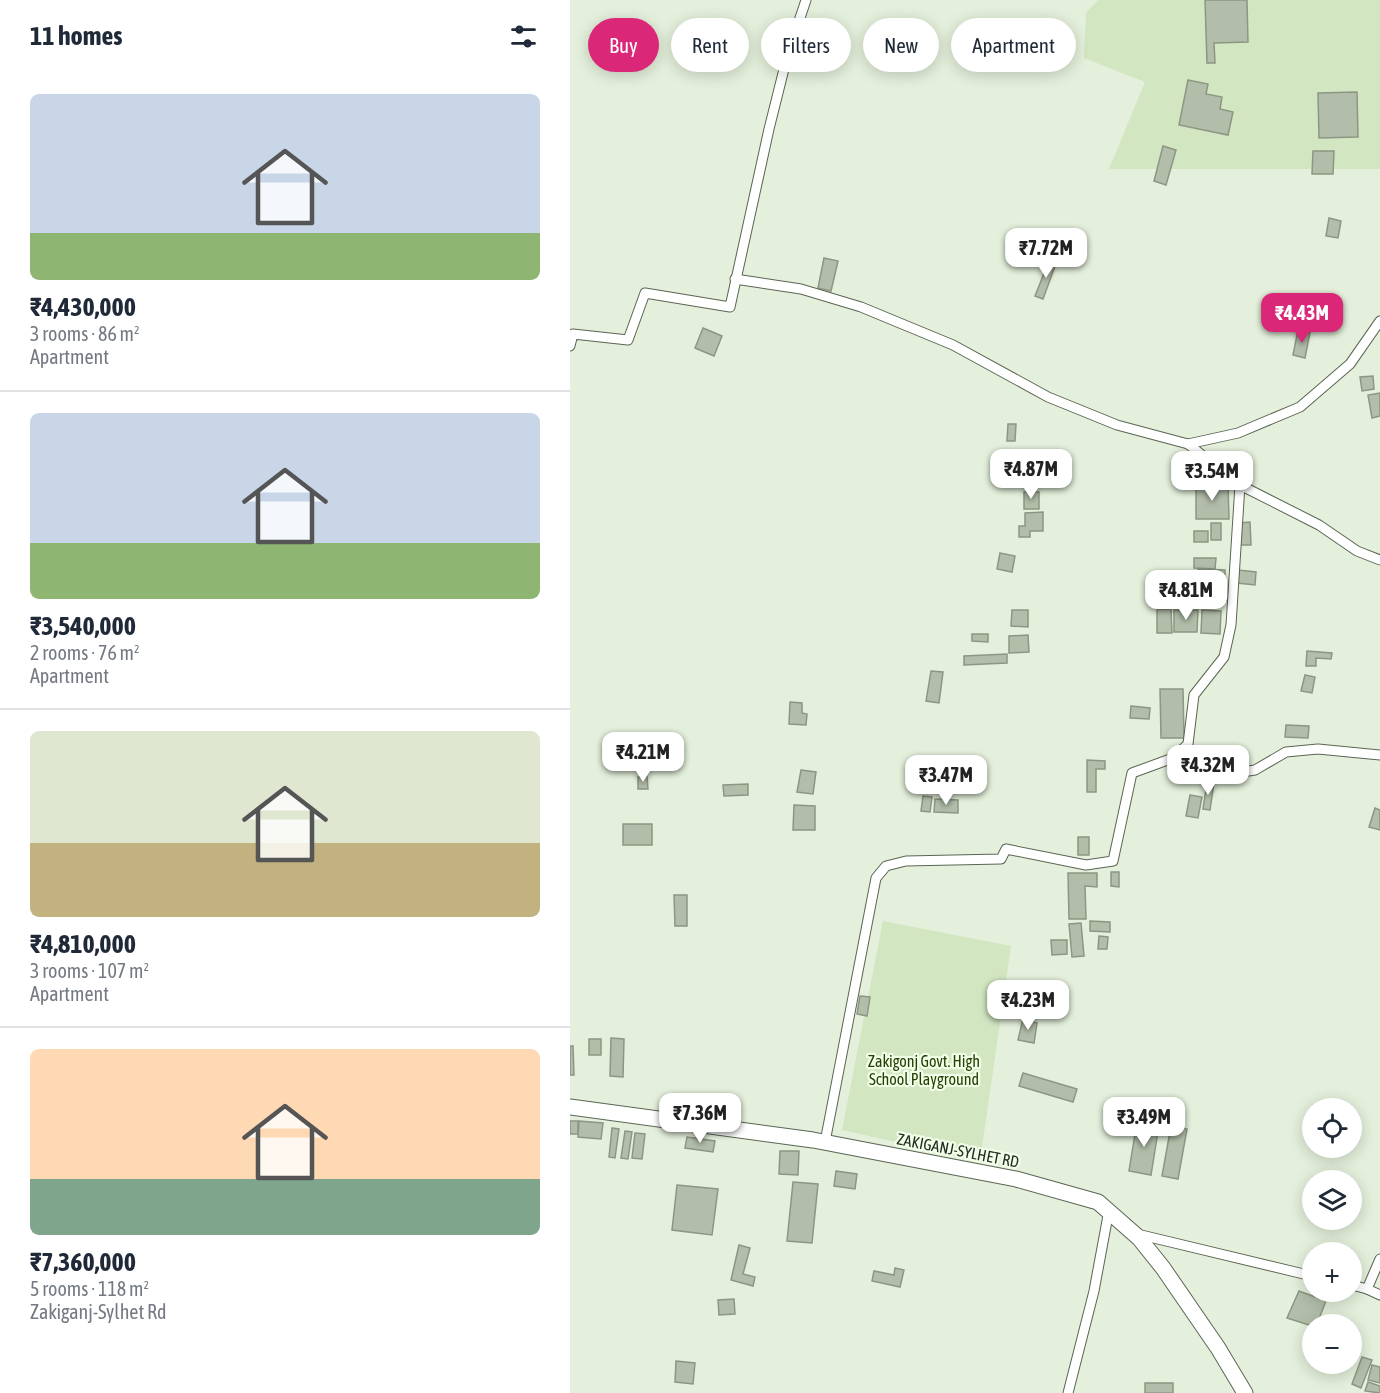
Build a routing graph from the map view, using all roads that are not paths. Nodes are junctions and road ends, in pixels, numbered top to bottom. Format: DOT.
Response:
graph roads {
  1 [pos="806,0"];
  2 [pos="735,279"];
  3 [pos="1380,321"];
  4 [pos="570,346"];
  5 [pos="1188,444"];
  6 [pos="1240,485"];
  7 [pos="1380,560"];
  8 [pos="1380,755"];
  9 [pos="1173,758"];
  10 [pos="570,1107"];
  11 [pos="825,1142"];
  12 [pos="1109,1210"];
  13 [pos="1135,1234"];
  14 [pos="1380,1259"];
  15 [pos="1302,1274"];
  16 [pos="1362,1288"];
  17 [pos="1367,1289"];
  18 [pos="1380,1295"];
  19 [pos="1068,1393"];
  20 [pos="1245,1393"];
  1 -- 2 [label="street"];
  2 -- 4 [label="street"];
  2 -- 5 [label="street"];
  3 -- 5 [label="street"];
  5 -- 6 [label="street"];
  6 -- 7 [label="street"];
  6 -- 9 [label="street"];
  8 -- 9 [label="street"];
  9 -- 11 [label="street"];
  10 -- 11 [label="main road, ZAKIGANJ-SYLHET RD"];
  11 -- 12 [label="main road, ZAKIGANJ-SYLHET RD"];
  12 -- 13 [label="main road, ZAKIGANJ-SYLHET RD"];
  12 -- 19 [label="street"];
  13 -- 15 [label="street"];
  13 -- 20 [label="main road, ZAKIGANJ-SYLHET RD"];
  14 -- 17 [label="street"];
  16 -- 17 [label="street"];
  17 -- 18 [label="street"];
}
